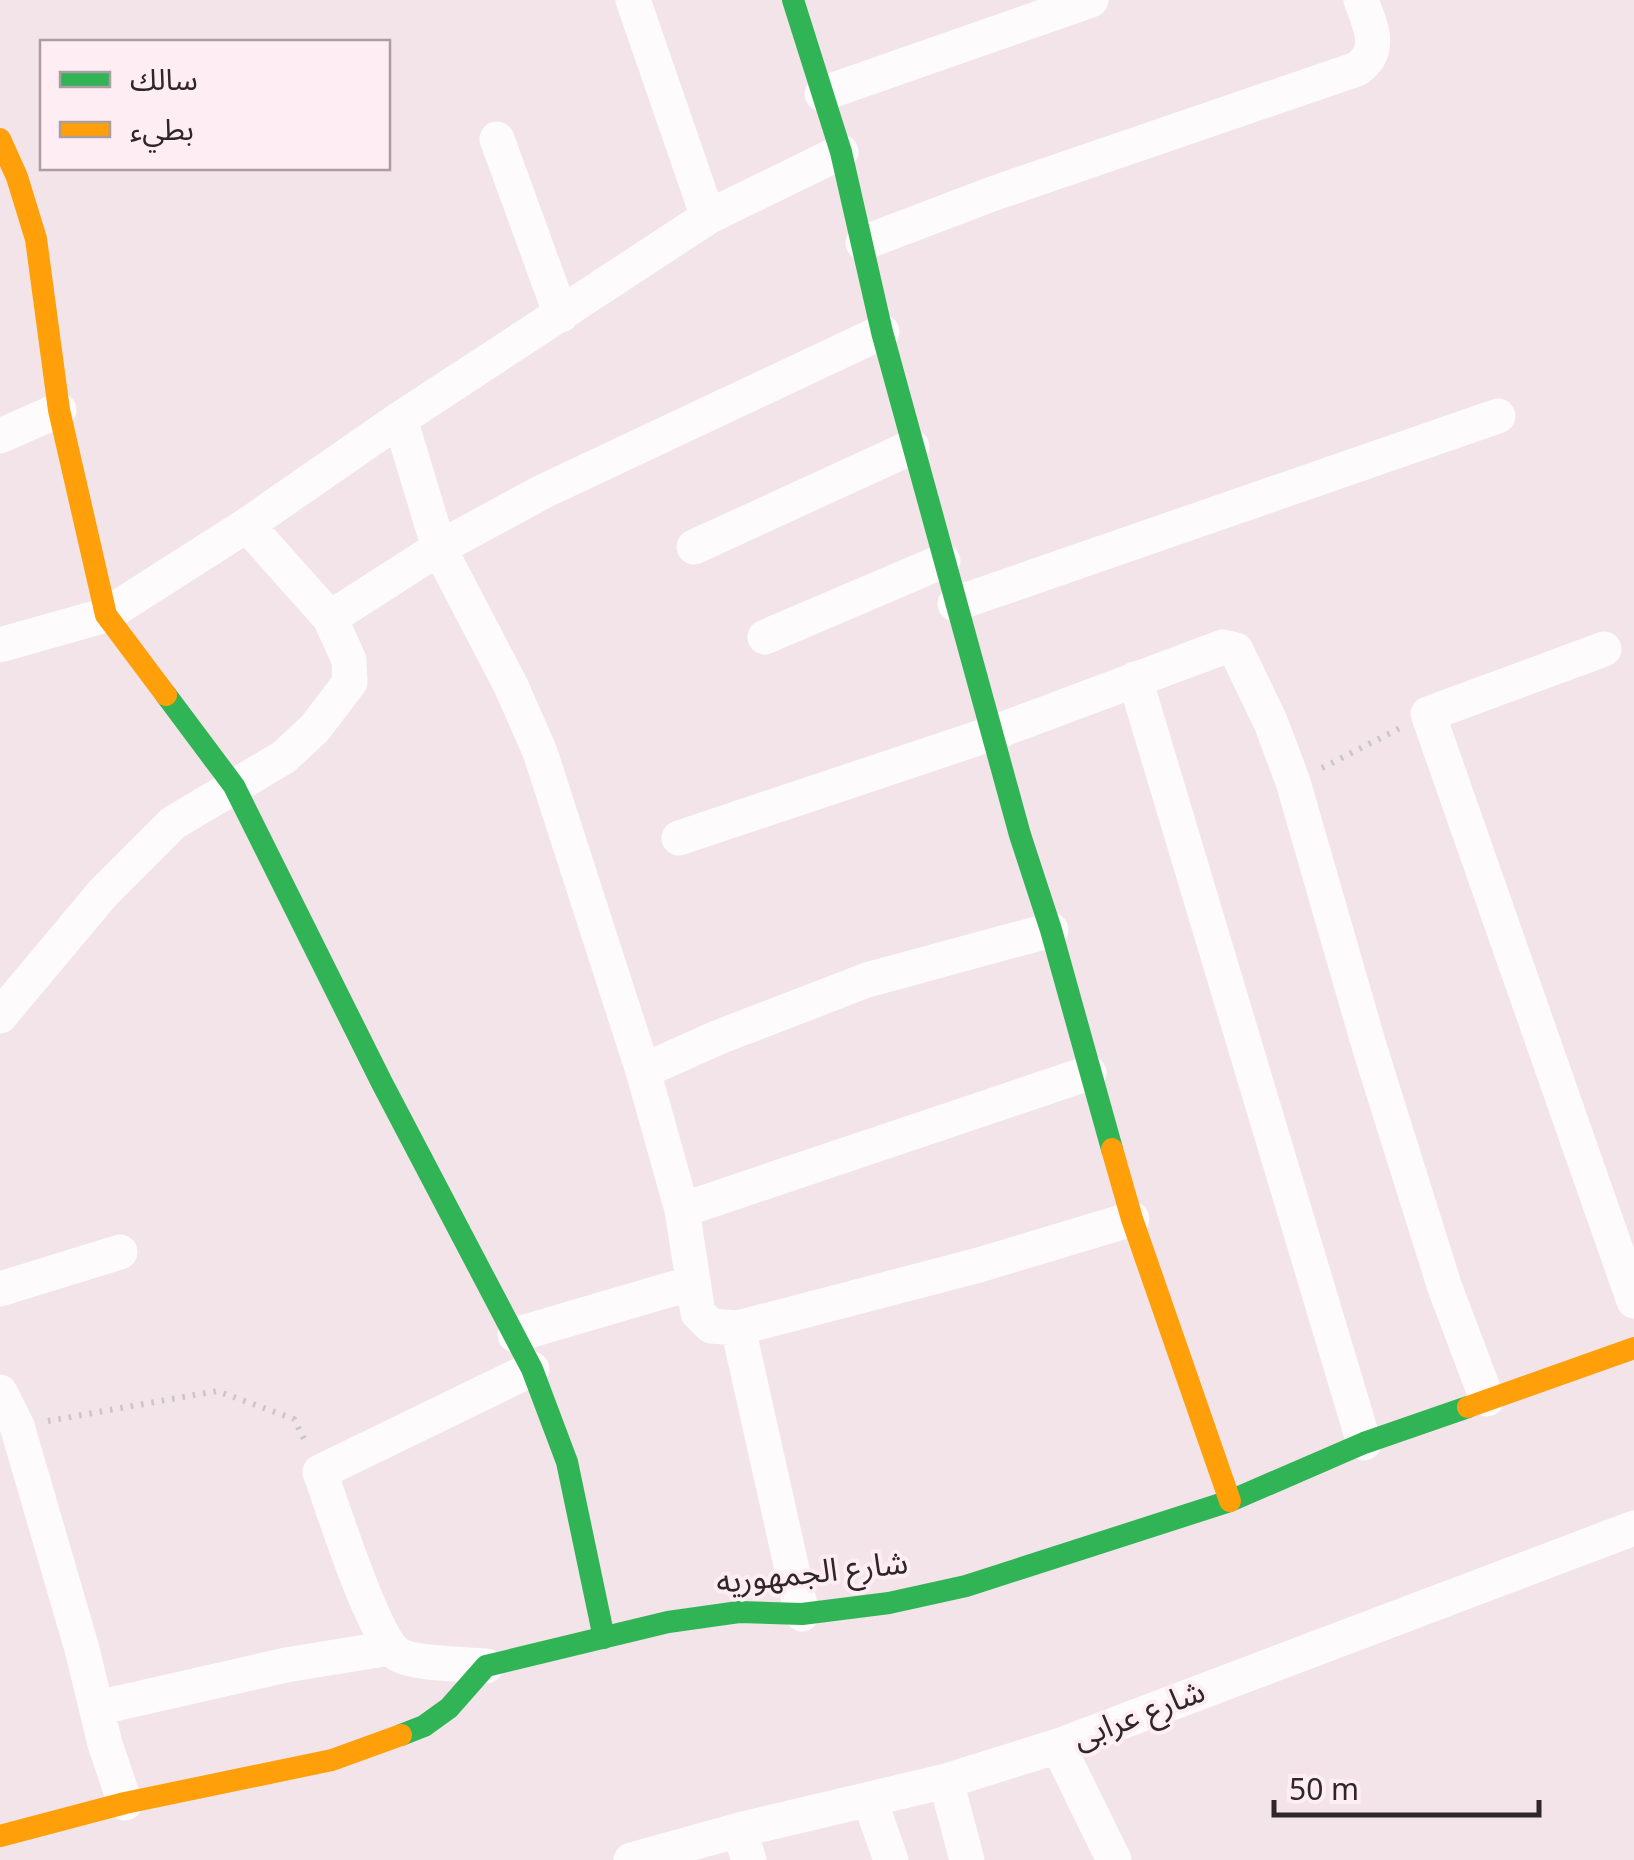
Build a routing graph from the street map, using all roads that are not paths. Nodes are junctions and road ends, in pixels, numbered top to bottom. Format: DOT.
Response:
graph roads {
  1 [pos="633,0"];
  2 [pos="794,0"];
  3 [pos="1091,0"];
  4 [pos="1362,0"];
  5 [pos="822,94"];
  6 [pos="497,138"];
  7 [pos="0,139"];
  8 [pos="841,152"];
  9 [pos="708,217"];
  10 [pos="863,242"];
  11 [pos="561,315"];
  12 [pos="882,332"];
  13 [pos="60,410"];
  14 [pos="1498,416"];
  15 [pos="400,419"];
  16 [pos="0,436"];
  17 [pos="912,447"];
  18 [pos="248,525"];
  19 [pos="694,547"];
  20 [pos="439,548"];
  21 [pos="943,561"];
  22 [pos="955,604"];
  23 [pos="106,615"];
  24 [pos="330,618"];
  25 [pos="765,637"];
  26 [pos="0,645"];
  27 [pos="1604,650"];
  28 [pos="1135,680"];
  29 [pos="993,733"];
  30 [pos="234,786"];
  31 [pos="679,838"];
  32 [pos="1051,930"];
  33 [pos="0,1016"];
  34 [pos="642,1071"];
  35 [pos="1089,1073"];
  36 [pos="682,1210"];
  37 [pos="1132,1219"];
  38 [pos="120,1252"];
  39 [pos="692,1283"];
  40 [pos="0,1290"];
  41 [pos="1634,1301"];
  42 [pos="738,1328"];
  43 [pos="515,1335"];
  44 [pos="1634,1348"];
  45 [pos="532,1368"];
  46 [pos="0,1392"];
  47 [pos="1487,1399"];
  48 [pos="1364,1442"];
  49 [pos="1230,1501"];
  50 [pos="1634,1528"];
  51 [pos="802,1614"];
  52 [pos="604,1638"];
  53 [pos="390,1648"];
  54 [pos="486,1666"];
  55 [pos="97,1708"];
  56 [pos="1058,1746"];
  57 [pos="946,1782"];
  58 [pos="870,1801"];
  59 [pos="126,1803"];
  60 [pos="0,1836"];
  61 [pos="744,1845"];
  62 [pos="631,1860"];
  63 [pos="892,1860"];
  64 [pos="966,1860"];
  65 [pos="1114,1860"];
  1 -- 9 [label="street"];
  2 -- 5 [label="street"];
  3 -- 5 [label="street"];
  4 -- 10 [label="street"];
  5 -- 8 [label="street"];
  6 -- 11 [label="street"];
  7 -- 13 [label="street"];
  8 -- 9 [label="street"];
  8 -- 10 [label="street"];
  9 -- 11 [label="street"];
  10 -- 12 [label="street"];
  11 -- 15 [label="street"];
  12 -- 17 [label="street"];
  12 -- 20 [label="street"];
  13 -- 16 [label="street"];
  13 -- 23 [label="street"];
  14 -- 22 [label="street"];
  15 -- 18 [label="street"];
  15 -- 20 [label="street"];
  17 -- 19 [label="street"];
  17 -- 21 [label="street"];
  18 -- 23 [label="street"];
  18 -- 24 [label="street"];
  20 -- 24 [label="street"];
  20 -- 34 [label="street"];
  21 -- 22 [label="street"];
  21 -- 25 [label="street"];
  22 -- 29 [label="street"];
  23 -- 26 [label="street"];
  23 -- 30 [label="street"];
  24 -- 30 [label="street"];
  27 -- 41 [label="street"];
  28 -- 29 [label="street"];
  28 -- 47 [label="street"];
  28 -- 48 [label="street"];
  29 -- 31 [label="street"];
  29 -- 32 [label="street"];
  30 -- 33 [label="street"];
  30 -- 43 [label="street"];
  32 -- 34 [label="street"];
  32 -- 35 [label="street"];
  34 -- 36 [label="street"];
  35 -- 36 [label="street"];
  35 -- 37 [label="street"];
  36 -- 39 [label="street"];
  37 -- 42 [label="street"];
  37 -- 49 [label="street"];
  38 -- 40 [label="street"];
  39 -- 42 [label="street"];
  39 -- 43 [label="street"];
  42 -- 51 [label="street"];
  43 -- 45 [label="street"];
  44 -- 47 [label="street, شارع الجمهوريه"];
  45 -- 52 [label="street"];
  45 -- 53 [label="street"];
  46 -- 55 [label="street"];
  47 -- 48 [label="street, شارع الجمهوريه"];
  48 -- 49 [label="street, شارع الجمهوريه"];
  49 -- 51 [label="street, شارع الجمهوريه"];
  50 -- 56 [label="street, شارع عرابى"];
  51 -- 52 [label="street, شارع الجمهوريه"];
  52 -- 54 [label="street, شارع الجمهوريه"];
  53 -- 54 [label="street"];
  53 -- 55 [label="street"];
  54 -- 59 [label="street"];
  55 -- 59 [label="street"];
  56 -- 57 [label="street, شارع عرابى"];
  56 -- 65 [label="street"];
  57 -- 58 [label="street, شارع عرابى"];
  57 -- 64 [label="street"];
  58 -- 61 [label="street, شارع عرابى"];
  58 -- 63 [label="street"];
  59 -- 60 [label="street"];
  61 -- 62 [label="street, شارع عرابى"];
}
